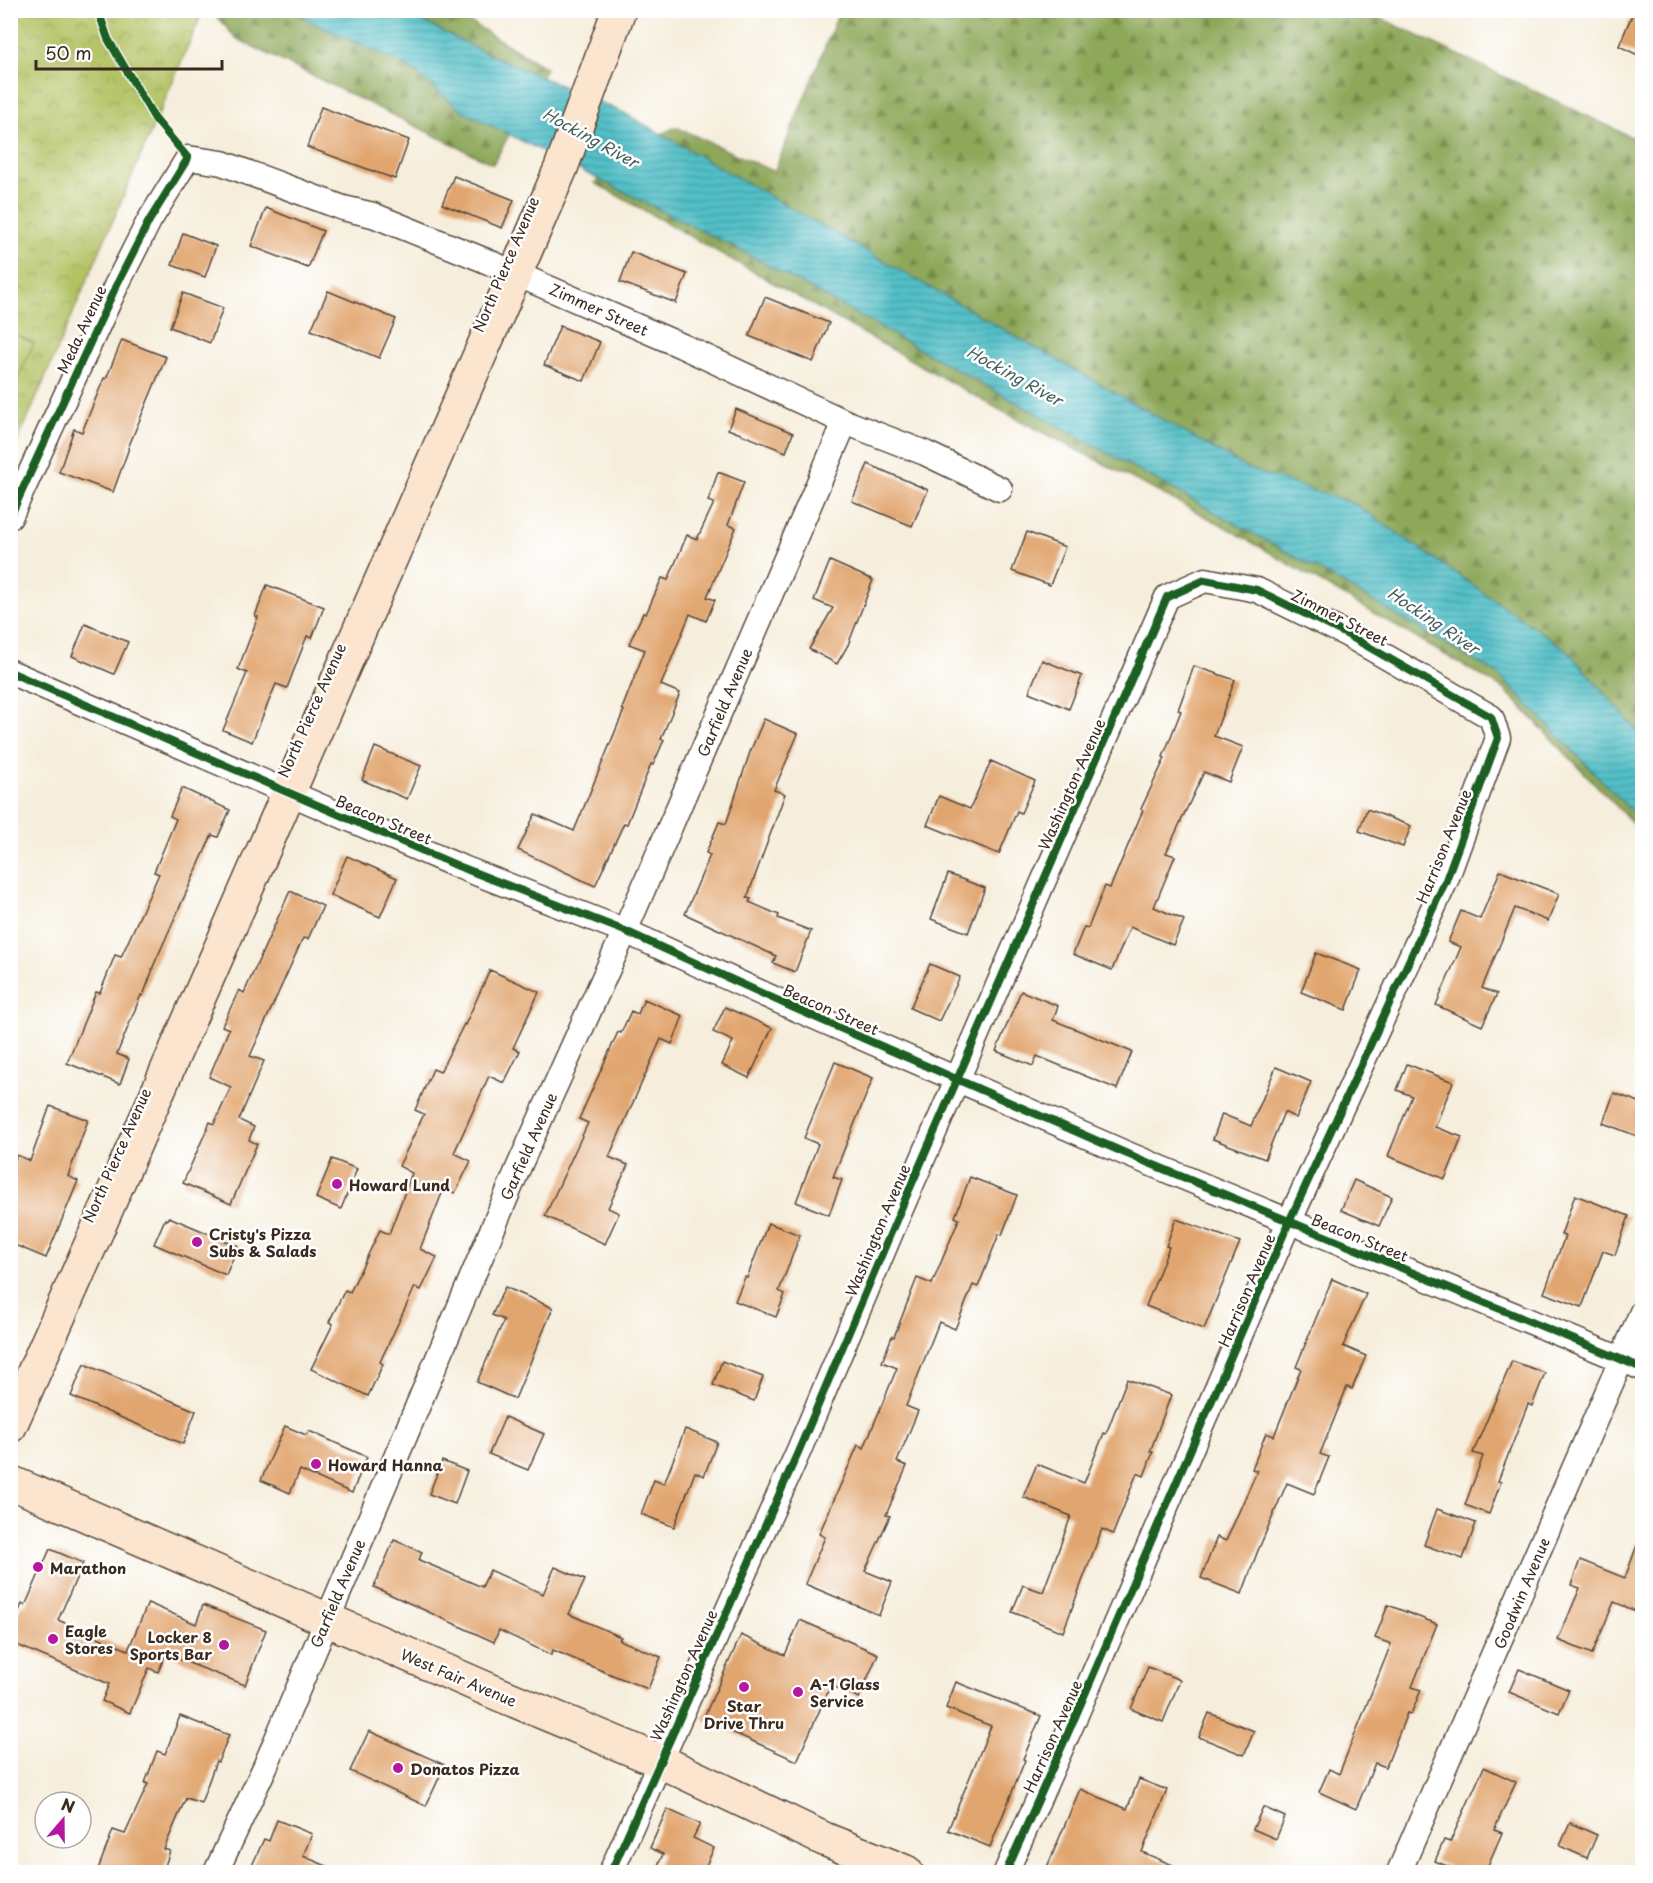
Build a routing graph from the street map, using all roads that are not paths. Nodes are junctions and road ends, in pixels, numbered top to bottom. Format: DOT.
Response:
graph roads {
  1 [pos="619,10"];
  2 [pos="188,158"];
  3 [pos="515,274"];
  4 [pos="845,422"];
  5 [pos="1000,489"];
  6 [pos="10,517"];
  7 [pos="1167,597"];
  8 [pos="10,672"];
  9 [pos="1491,717"];
  10 [pos="289,793"];
  11 [pos="625,931"];
  12 [pos="957,1079"];
  13 [pos="1289,1222"];
  14 [pos="1642,1312"];
  15 [pos="1633,1364"];
  16 [pos="10,1426"];
  17 [pos="10,1482"];
  18 [pos="326,1619"];
  19 [pos="660,1761"];
  20 [pos="216,1872"];
  21 [pos="611,1872"];
  22 [pos="906,1872"];
  23 [pos="1006,1872"];
  24 [pos="1400,1872"];
  1 -- 3 [label="street, North Pierce Avenue"];
  2 -- 3 [label="street, Zimmer Street"];
  2 -- 6 [label="street, Meda Avenue"];
  3 -- 4 [label="street, Zimmer Street"];
  3 -- 10 [label="street, North Pierce Avenue"];
  4 -- 5 [label="street, Zimmer Street"];
  4 -- 11 [label="street, Garfield Avenue"];
  7 -- 9 [label="street, Zimmer Street"];
  7 -- 12 [label="street, Washington Avenue"];
  8 -- 10 [label="street, Beacon Street"];
  9 -- 13 [label="street, Harrison Avenue"];
  10 -- 11 [label="street, Beacon Street"];
  10 -- 16 [label="street, North Pierce Avenue"];
  11 -- 12 [label="street, Beacon Street"];
  11 -- 18 [label="street, Garfield Avenue"];
  12 -- 13 [label="street, Beacon Street"];
  12 -- 19 [label="street, Washington Avenue"];
  13 -- 15 [label="street, Beacon Street"];
  13 -- 23 [label="street, Harrison Avenue"];
  14 -- 15 [label="street, Goodwin Avenue"];
  15 -- 24 [label="street, Goodwin Avenue"];
  17 -- 18 [label="street, West Fair Avenue"];
  18 -- 19 [label="street, West Fair Avenue"];
  18 -- 20 [label="street, Garfield Avenue"];
  19 -- 21 [label="street, Washington Avenue"];
  19 -- 22 [label="street, West Fair Avenue"];
}
